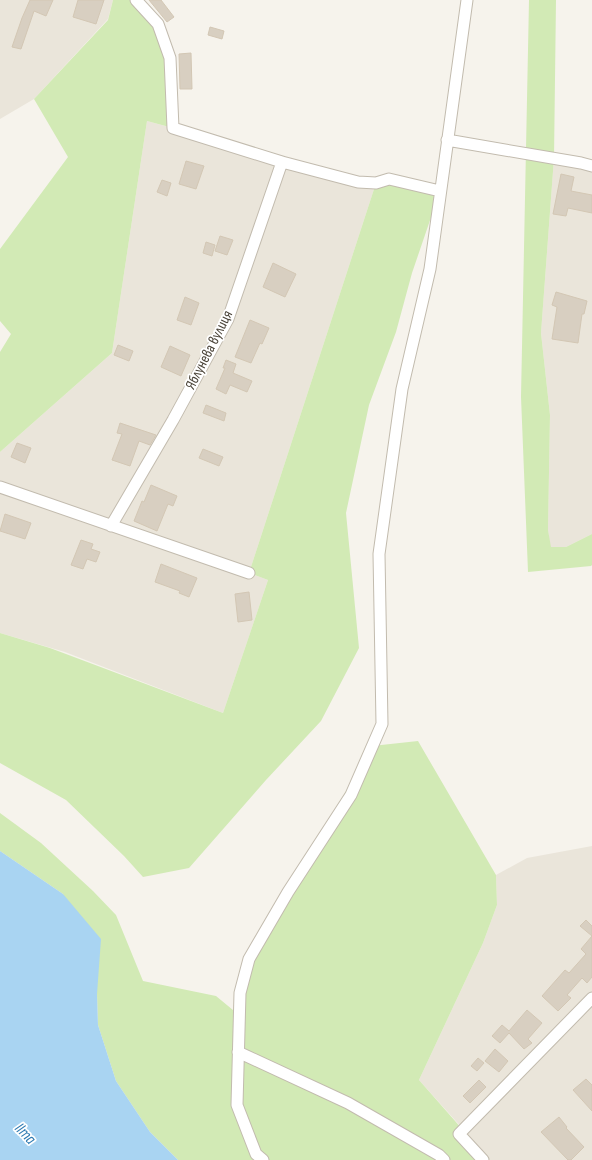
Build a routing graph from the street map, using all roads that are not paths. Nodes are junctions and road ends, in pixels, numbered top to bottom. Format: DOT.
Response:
graph roads {
  1 [pos="136,0"];
  2 [pos="467,0"];
  3 [pos="448,140"];
  4 [pos="282,162"];
  5 [pos="592,166"];
  6 [pos="440,191"];
  7 [pos="0,487"];
  8 [pos="111,526"];
  9 [pos="249,573"];
  10 [pos="592,998"];
  11 [pos="238,1052"];
  12 [pos="264,1160"];
  13 [pos="444,1160"];
  14 [pos="483,1160"];
  1 -- 4 [label="street"];
  2 -- 3 [label="street"];
  3 -- 5 [label="street"];
  3 -- 6 [label="street"];
  4 -- 6 [label="street"];
  4 -- 8 [label="street, Яблунева вулиця"];
  6 -- 11 [label="street"];
  7 -- 8 [label="street"];
  8 -- 9 [label="street"];
  10 -- 14 [label="street"];
  11 -- 12 [label="street"];
  11 -- 13 [label="street"];
}
